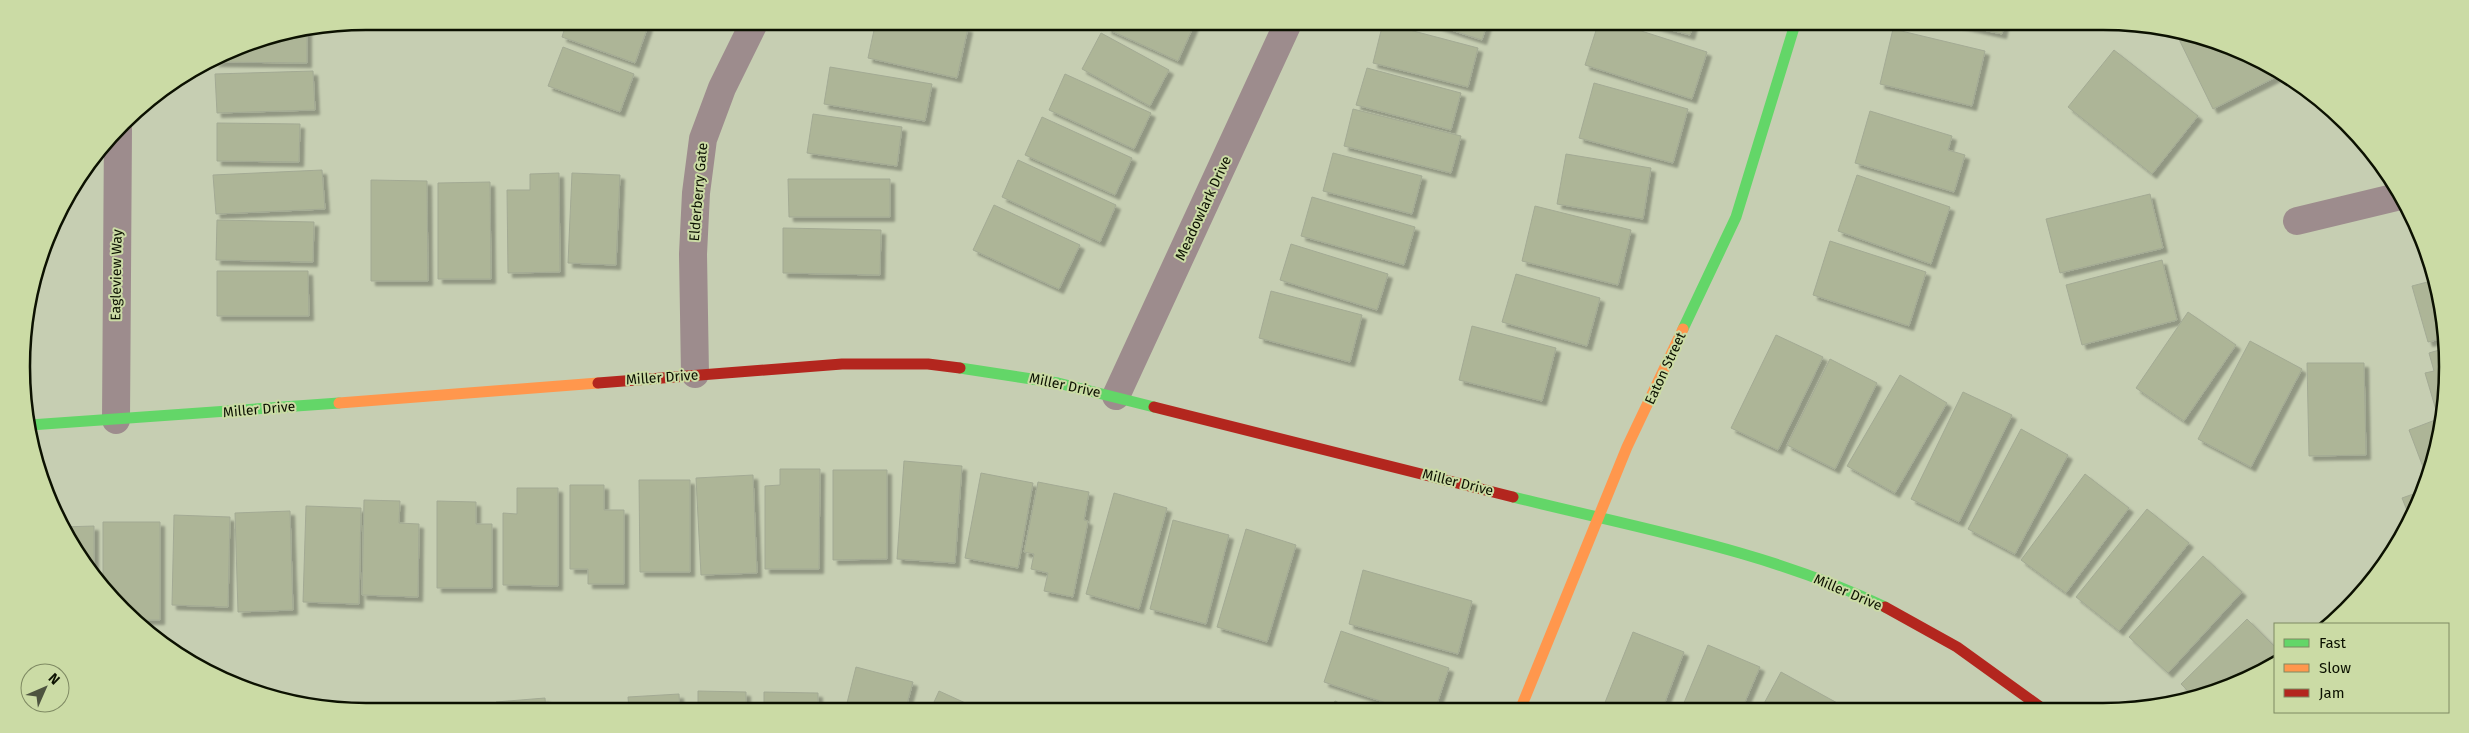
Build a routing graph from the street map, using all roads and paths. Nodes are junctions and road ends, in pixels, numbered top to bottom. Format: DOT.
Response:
graph roads {
  1 [pos="751,30"];
  2 [pos="1286,30"];
  3 [pos="1793,30"];
  4 [pos="118,141"];
  5 [pos="2394,198"];
  6 [pos="2297,221"];
  7 [pos="695,374"];
  8 [pos="1116,396"];
  9 [pos="116,420"];
  10 [pos="35,425"];
  11 [pos="1599,516"];
  12 [pos="1523,703"];
  13 [pos="2036,703"];
  1 -- 7 [label="street, Elderberry Gate"];
  2 -- 8 [label="street, Meadowlark Drive"];
  3 -- 11 [label="street, Eaton Street"];
  4 -- 9 [label="street, Eagleview Way"];
  5 -- 6 [label="street"];
  7 -- 8 [label="street, Miller Drive"];
  7 -- 9 [label="street, Miller Drive"];
  8 -- 11 [label="street, Miller Drive"];
  9 -- 10 [label="street, Miller Drive"];
  11 -- 12 [label="street, Eaton Street"];
  11 -- 13 [label="street, Miller Drive"];
}
